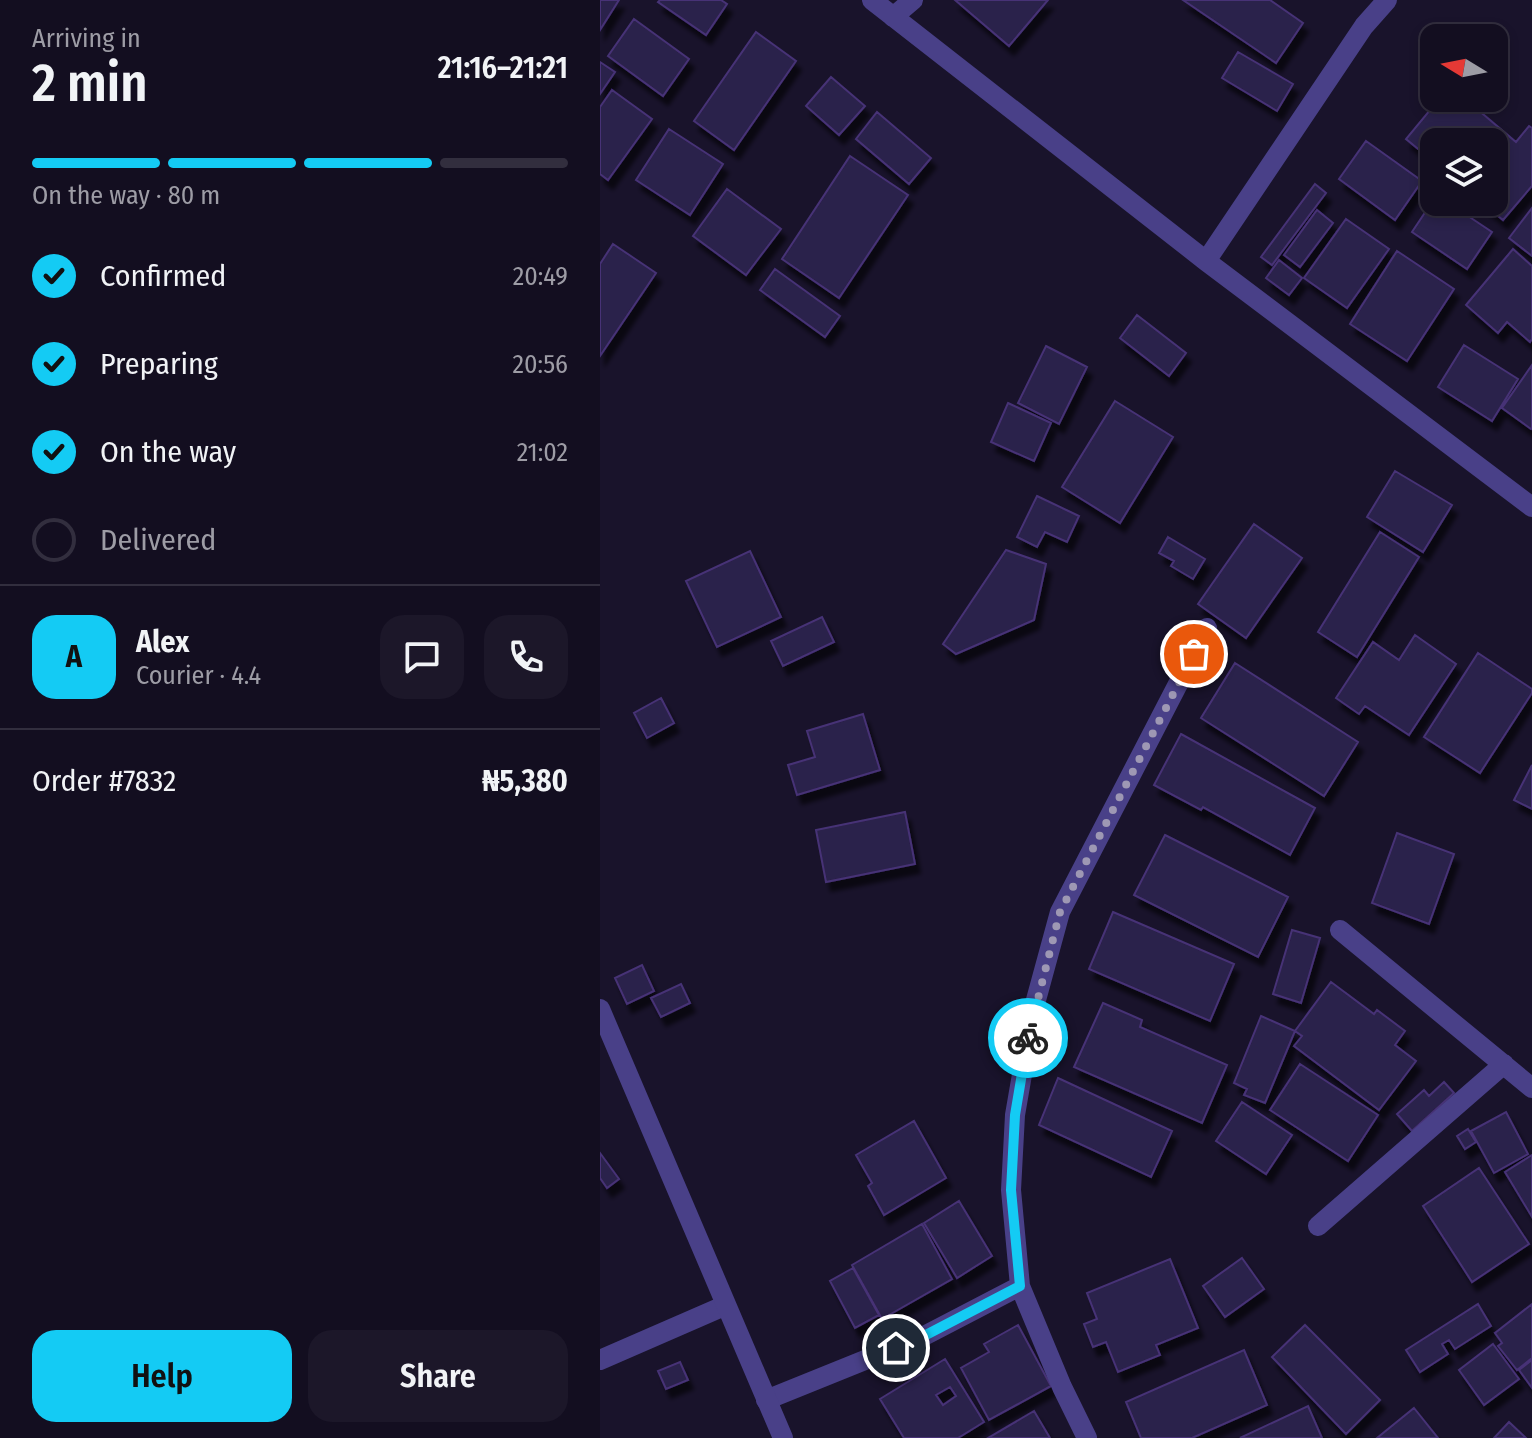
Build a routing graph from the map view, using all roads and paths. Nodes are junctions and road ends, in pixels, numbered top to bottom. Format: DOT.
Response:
graph roads {
  1 [pos="872,0"];
  2 [pos="913,0"];
  3 [pos="1387,0"];
  4 [pos="893,17"];
  5 [pos="1206,261"];
  6 [pos="1532,507"];
  7 [pos="1207,628"];
  8 [pos="1340,930"];
  9 [pos="600,1009"];
  10 [pos="1504,1064"];
  11 [pos="1532,1088"];
  12 [pos="1318,1226"];
  13 [pos="1020,1286"];
  14 [pos="724,1306"];
  15 [pos="600,1360"];
  16 [pos="766,1400"];
  17 [pos="783,1438"];
  18 [pos="1087,1438"];
  1 -- 4 [label="street"];
  2 -- 4 [label="street"];
  3 -- 5 [label="street"];
  4 -- 5 [label="street"];
  5 -- 6 [label="street"];
  7 -- 13 [label="street"];
  8 -- 10 [label="street"];
  9 -- 14 [label="street"];
  10 -- 11 [label="street"];
  10 -- 12 [label="street"];
  13 -- 16 [label="street"];
  13 -- 18 [label="street"];
  14 -- 15 [label="street"];
  14 -- 16 [label="street"];
  16 -- 17 [label="street"];
}
